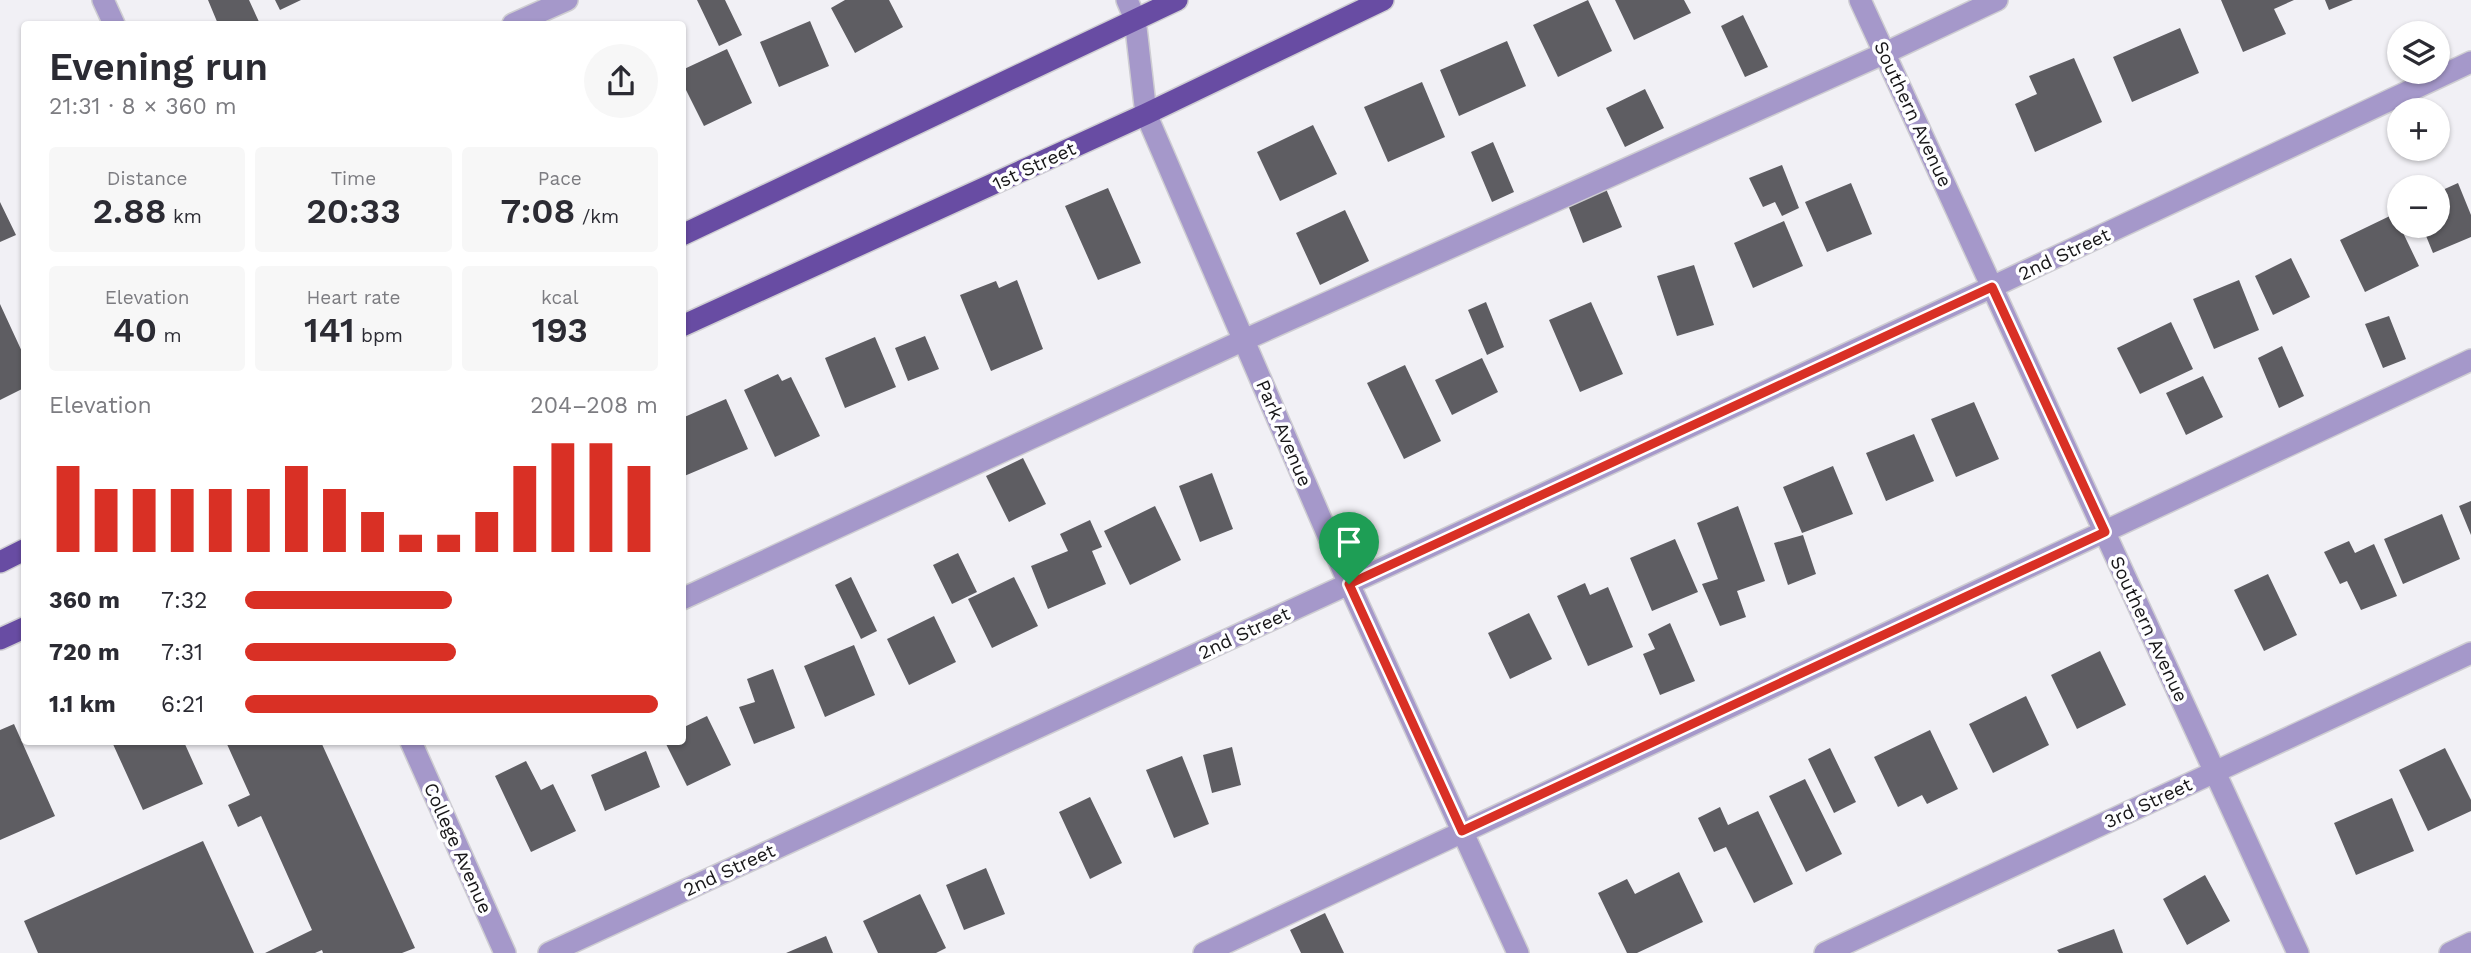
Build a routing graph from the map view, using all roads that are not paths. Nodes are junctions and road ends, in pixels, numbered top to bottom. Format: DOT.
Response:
graph roads {
  1 [pos="103,0"];
  2 [pos="567,0"];
  3 [pos="1177,0"];
  4 [pos="1383,0"];
  5 [pos="1860,0"];
  6 [pos="1997,0"];
  7 [pos="1131,9"];
  8 [pos="113,21"];
  9 [pos="520,21"];
  10 [pos="1885,53"];
  11 [pos="2471,62"];
  12 [pos="1146,114"];
  13 [pos="686,233"];
  14 [pos="1992,287"];
  15 [pos="686,324"];
  16 [pos="1244,340"];
  17 [pos="2471,360"];
  18 [pos="2105,532"];
  19 [pos="21,552"];
  20 [pos="0,562"];
  21 [pos="1349,584"];
  22 [pos="686,597"];
  23 [pos="21,629"];
  24 [pos="0,639"];
  25 [pos="2471,653"];
  26 [pos="412,745"];
  27 [pos="2215,772"];
  28 [pos="1462,831"];
  29 [pos="2471,943"];
  30 [pos="505,953"];
  31 [pos="549,953"];
  32 [pos="1205,953"];
  33 [pos="1518,953"];
  34 [pos="1825,953"];
  35 [pos="2298,953"];
  36 [pos="2450,953"];
  1 -- 8 [label="street"];
  2 -- 9 [label="street"];
  3 -- 7 [label="main road"];
  4 -- 12 [label="main road, 1st Street"];
  5 -- 10 [label="street, Southern Avenue"];
  6 -- 10 [label="street"];
  7 -- 12 [label="street, Park Avenue"];
  7 -- 13 [label="main road"];
  10 -- 14 [label="street, Southern Avenue"];
  10 -- 16 [label="street"];
  11 -- 14 [label="street, 2nd Street"];
  12 -- 15 [label="main road, 1st Street"];
  12 -- 16 [label="street, Park Avenue"];
  14 -- 18 [label="street, Southern Avenue"];
  14 -- 21 [label="street, 2nd Street"];
  16 -- 21 [label="street, Park Avenue"];
  16 -- 22 [label="street"];
  17 -- 18 [label="street"];
  18 -- 27 [label="street, Southern Avenue"];
  18 -- 28 [label="street"];
  19 -- 20 [label="main road"];
  21 -- 28 [label="street, Park Avenue"];
  21 -- 31 [label="street, 2nd Street"];
  23 -- 24 [label="main road"];
  25 -- 27 [label="street, 3rd Street"];
  26 -- 30 [label="street, College Avenue"];
  27 -- 34 [label="street, 3rd Street"];
  27 -- 35 [label="street, Southern Avenue"];
  28 -- 32 [label="street"];
  28 -- 33 [label="street, Park Avenue"];
  29 -- 36 [label="street"];
}
